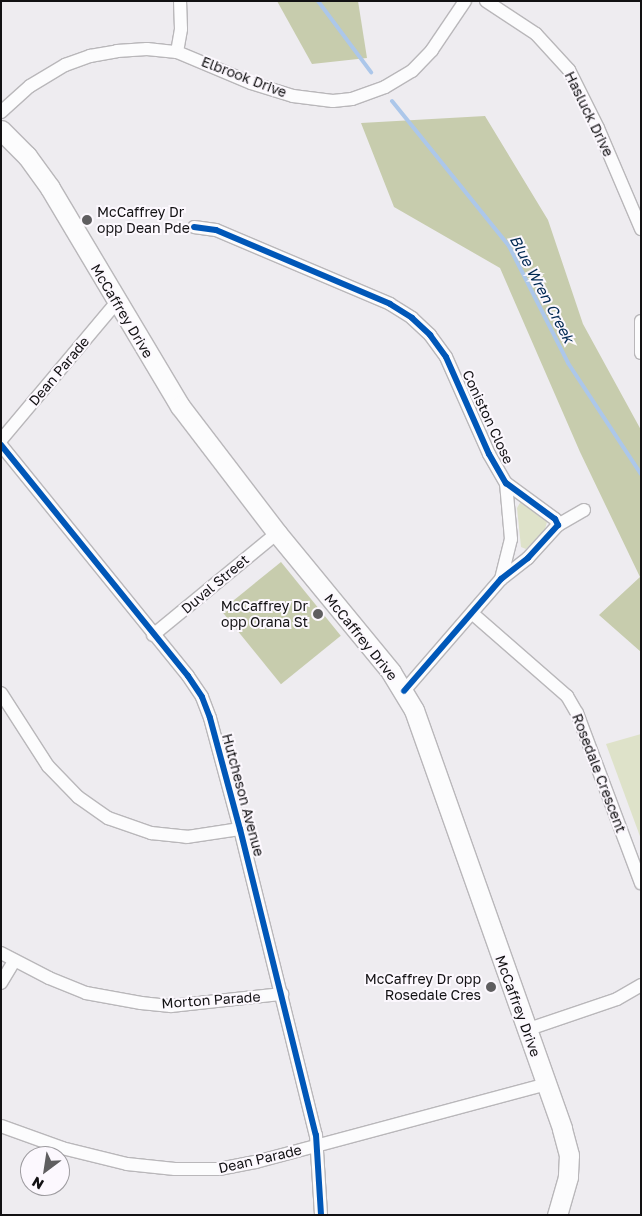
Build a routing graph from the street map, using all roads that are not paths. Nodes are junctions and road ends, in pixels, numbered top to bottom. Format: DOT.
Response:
graph roads {
  1 [pos="180,1"];
  2 [pos="464,1"];
  3 [pos="486,1"];
  4 [pos="177,52"];
  5 [pos="1,112"];
  6 [pos="1,130"];
  7 [pos="640,226"];
  8 [pos="194,227"];
  9 [pos="117,302"];
  10 [pos="641,320"];
  11 [pos="641,353"];
  12 [pos="1,440"];
  13 [pos="1,444"];
  14 [pos="506,483"];
  15 [pos="584,510"];
  16 [pos="558,525"];
  17 [pos="277,533"];
  18 [pos="501,579"];
  19 [pos="473,614"];
  20 [pos="153,635"];
  21 [pos="404,691"];
  22 [pos="1,693"];
  23 [pos="240,829"];
  24 [pos="641,883"];
  25 [pos="1,953"];
  26 [pos="14,961"];
  27 [pos="1,983"];
  28 [pos="640,987"];
  29 [pos="282,994"];
  30 [pos="526,1030"];
  31 [pos="546,1084"];
  32 [pos="1,1126"];
  33 [pos="318,1146"];
  34 [pos="321,1215"];
  35 [pos="557,1215"];
  1 -- 4 [label="street"];
  2 -- 4 [label="street, Elbrook Drive"];
  3 -- 7 [label="street, Hasluck Drive"];
  4 -- 5 [label="street, Elbrook Drive"];
  6 -- 9 [label="main road, McCaffrey Drive"];
  8 -- 14 [label="street, Coniston Close"];
  9 -- 12 [label="street, Dean Parade"];
  9 -- 17 [label="main road, McCaffrey Drive"];
  10 -- 11 [label="street"];
  13 -- 20 [label="street, Hutcheson Avenue"];
  14 -- 16 [label="street, Coniston Close"];
  14 -- 18 [label="street, Coniston Close"];
  15 -- 16 [label="street, Coniston Close"];
  16 -- 18 [label="street, Coniston Close"];
  17 -- 20 [label="street, Duval Street"];
  17 -- 21 [label="main road, McCaffrey Drive"];
  18 -- 19 [label="street, Coniston Close"];
  19 -- 21 [label="street, Coniston Close"];
  19 -- 24 [label="street, Rosedale Crescent"];
  20 -- 23 [label="street, Hutcheson Avenue"];
  21 -- 30 [label="main road, McCaffrey Drive"];
  22 -- 23 [label="street"];
  23 -- 29 [label="street, Hutcheson Avenue"];
  25 -- 26 [label="street, Morton Parade"];
  26 -- 27 [label="street"];
  26 -- 29 [label="street, Morton Parade"];
  28 -- 30 [label="street"];
  29 -- 33 [label="street, Hutcheson Avenue"];
  30 -- 31 [label="main road, McCaffrey Drive"];
  31 -- 33 [label="street, Dean Parade"];
  31 -- 35 [label="main road, McCaffrey Drive"];
  32 -- 33 [label="street, Dean Parade"];
  33 -- 34 [label="street, Hutcheson Avenue"];
}
